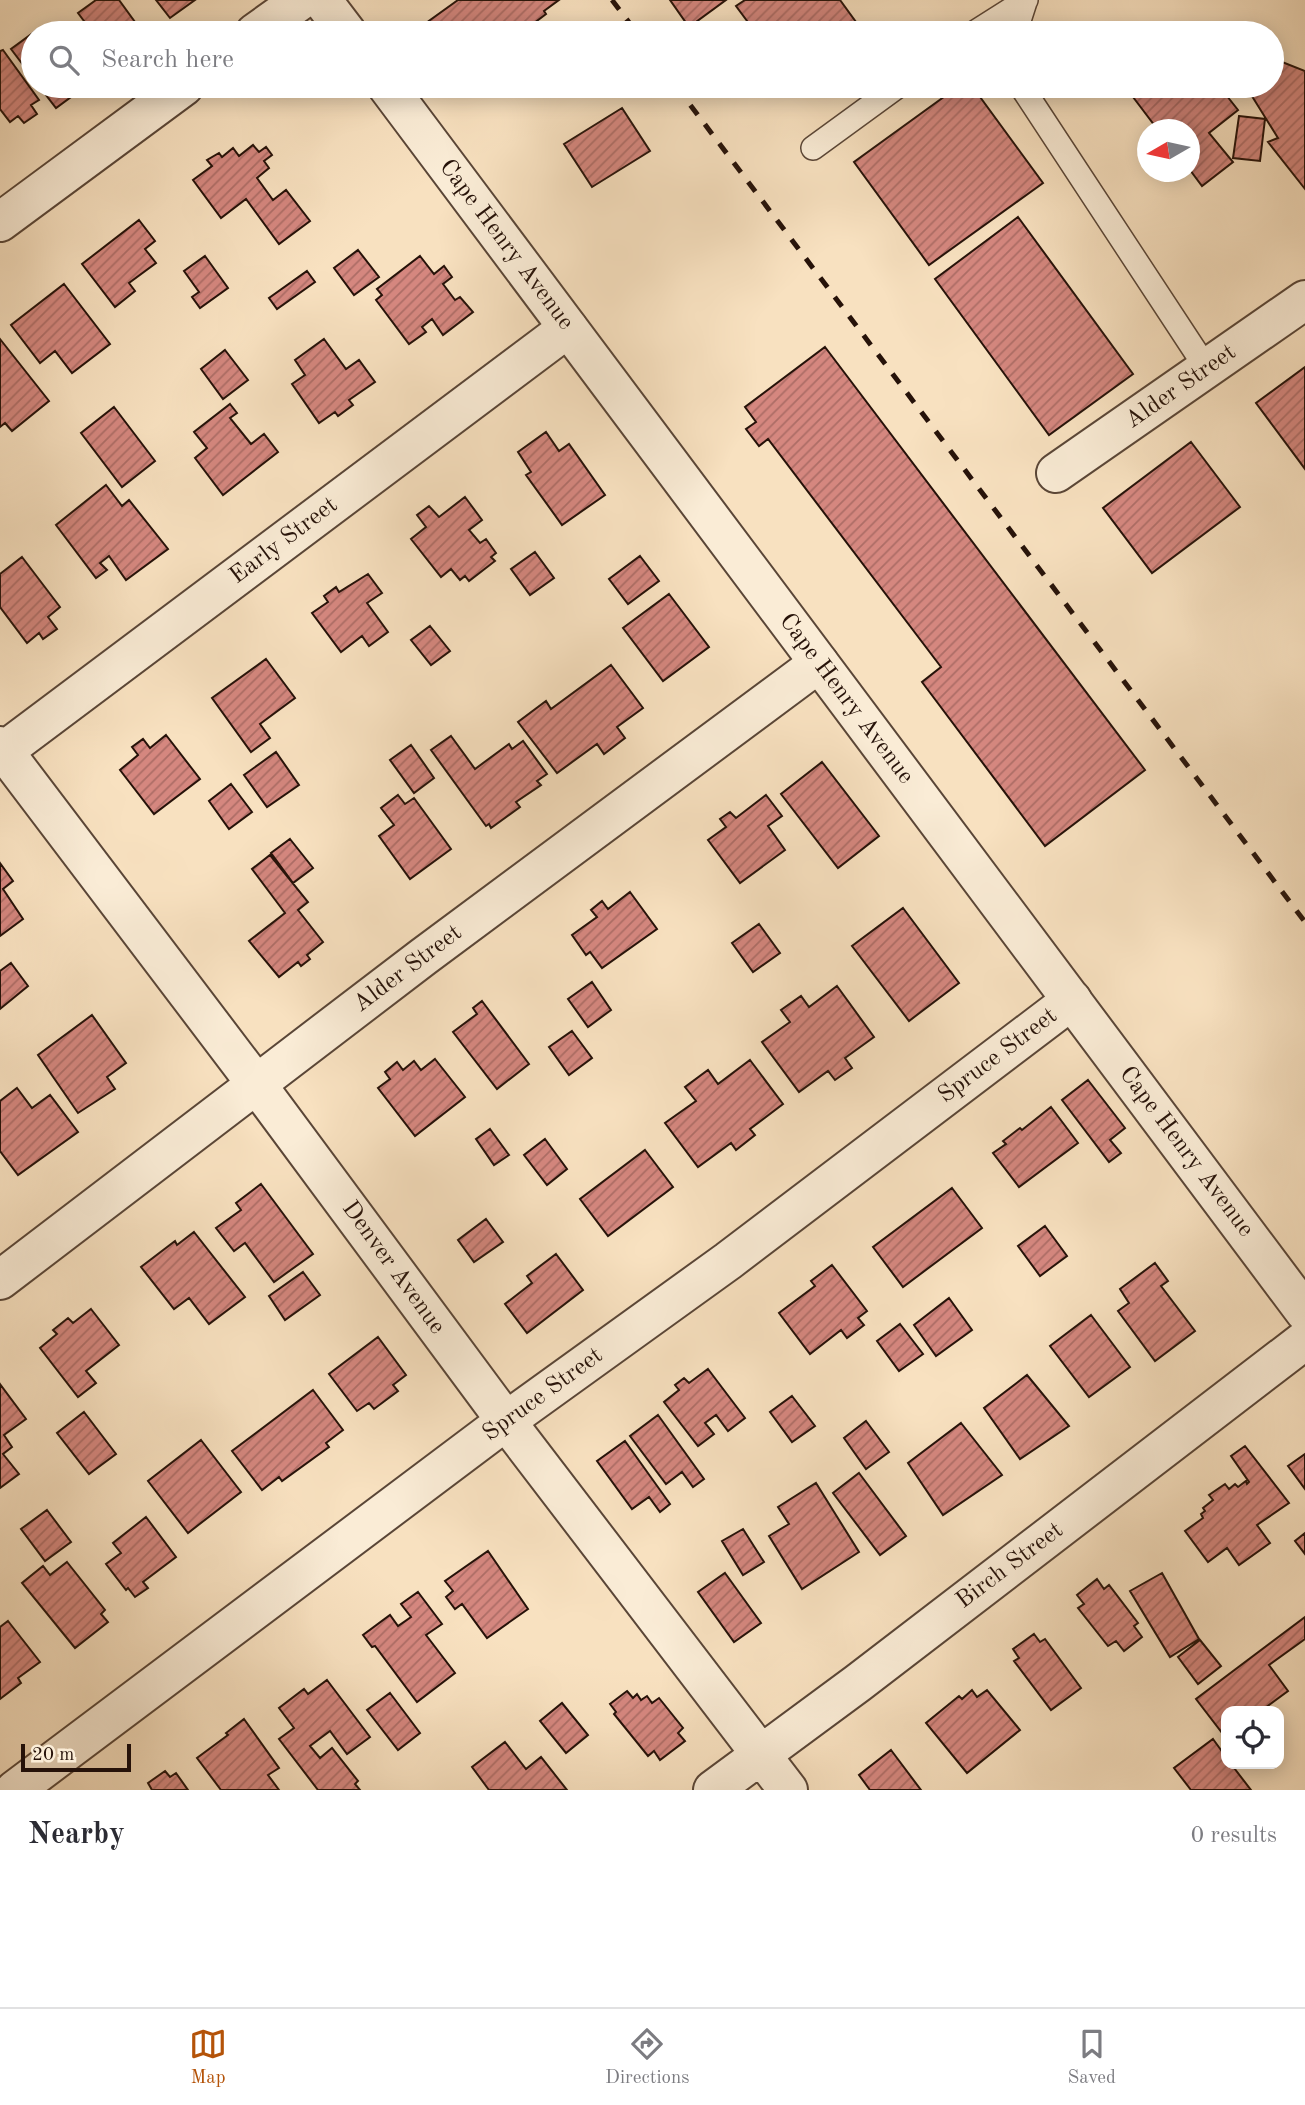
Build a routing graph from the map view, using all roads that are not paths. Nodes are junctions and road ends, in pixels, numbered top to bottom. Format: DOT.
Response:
graph roads {
  1 [pos="301,0"];
  2 [pos="322,0"];
  3 [pos="1026,1"];
  4 [pos="272,21"];
  5 [pos="338,21"];
  6 [pos="994,21"];
  7 [pos="1019,21"];
  8 [pos="168,98"];
  9 [pos="396,98"];
  10 [pos="882,98"];
  11 [pos="1029,98"];
  12 [pos="813,148"];
  13 [pos="0,222"];
  14 [pos="1305,300"];
  15 [pos="568,328"];
  16 [pos="1207,369"];
  17 [pos="1056,473"];
  18 [pos="819,663"];
  19 [pos="1,750"];
  20 [pos="1072,1000"];
  21 [pos="257,1085"];
  22 [pos="0,1280"];
  23 [pos="1305,1312"];
  24 [pos="1305,1340"];
  25 [pos="506,1421"];
  26 [pos="761,1754"];
  27 [pos="15,1790"];
  28 [pos="713,1790"];
  29 [pos="788,1790"];
  1 -- 4 [label="street"];
  2 -- 5 [label="street"];
  3 -- 6 [label="lane"];
  3 -- 7 [label="lane"];
  8 -- 13 [label="street"];
  9 -- 15 [label="street, Cape Henry Avenue"];
  10 -- 12 [label="lane"];
  11 -- 16 [label="lane"];
  14 -- 16 [label="street, Alder Street"];
  15 -- 18 [label="street, Cape Henry Avenue"];
  15 -- 19 [label="street, Early Street"];
  16 -- 17 [label="street, Alder Street"];
  18 -- 20 [label="street, Cape Henry Avenue"];
  18 -- 21 [label="street, Alder Street"];
  19 -- 21 [label="street, Denver Avenue"];
  20 -- 23 [label="street, Cape Henry Avenue"];
  20 -- 25 [label="street, Spruce Street"];
  21 -- 22 [label="street, Alder Street"];
  21 -- 25 [label="street, Denver Avenue"];
  24 -- 26 [label="street, Birch Street"];
  25 -- 26 [label="street, Denver Avenue"];
  25 -- 27 [label="street, Spruce Street"];
  26 -- 28 [label="street, Birch Street"];
  26 -- 29 [label="street, Denver Avenue"];
}
